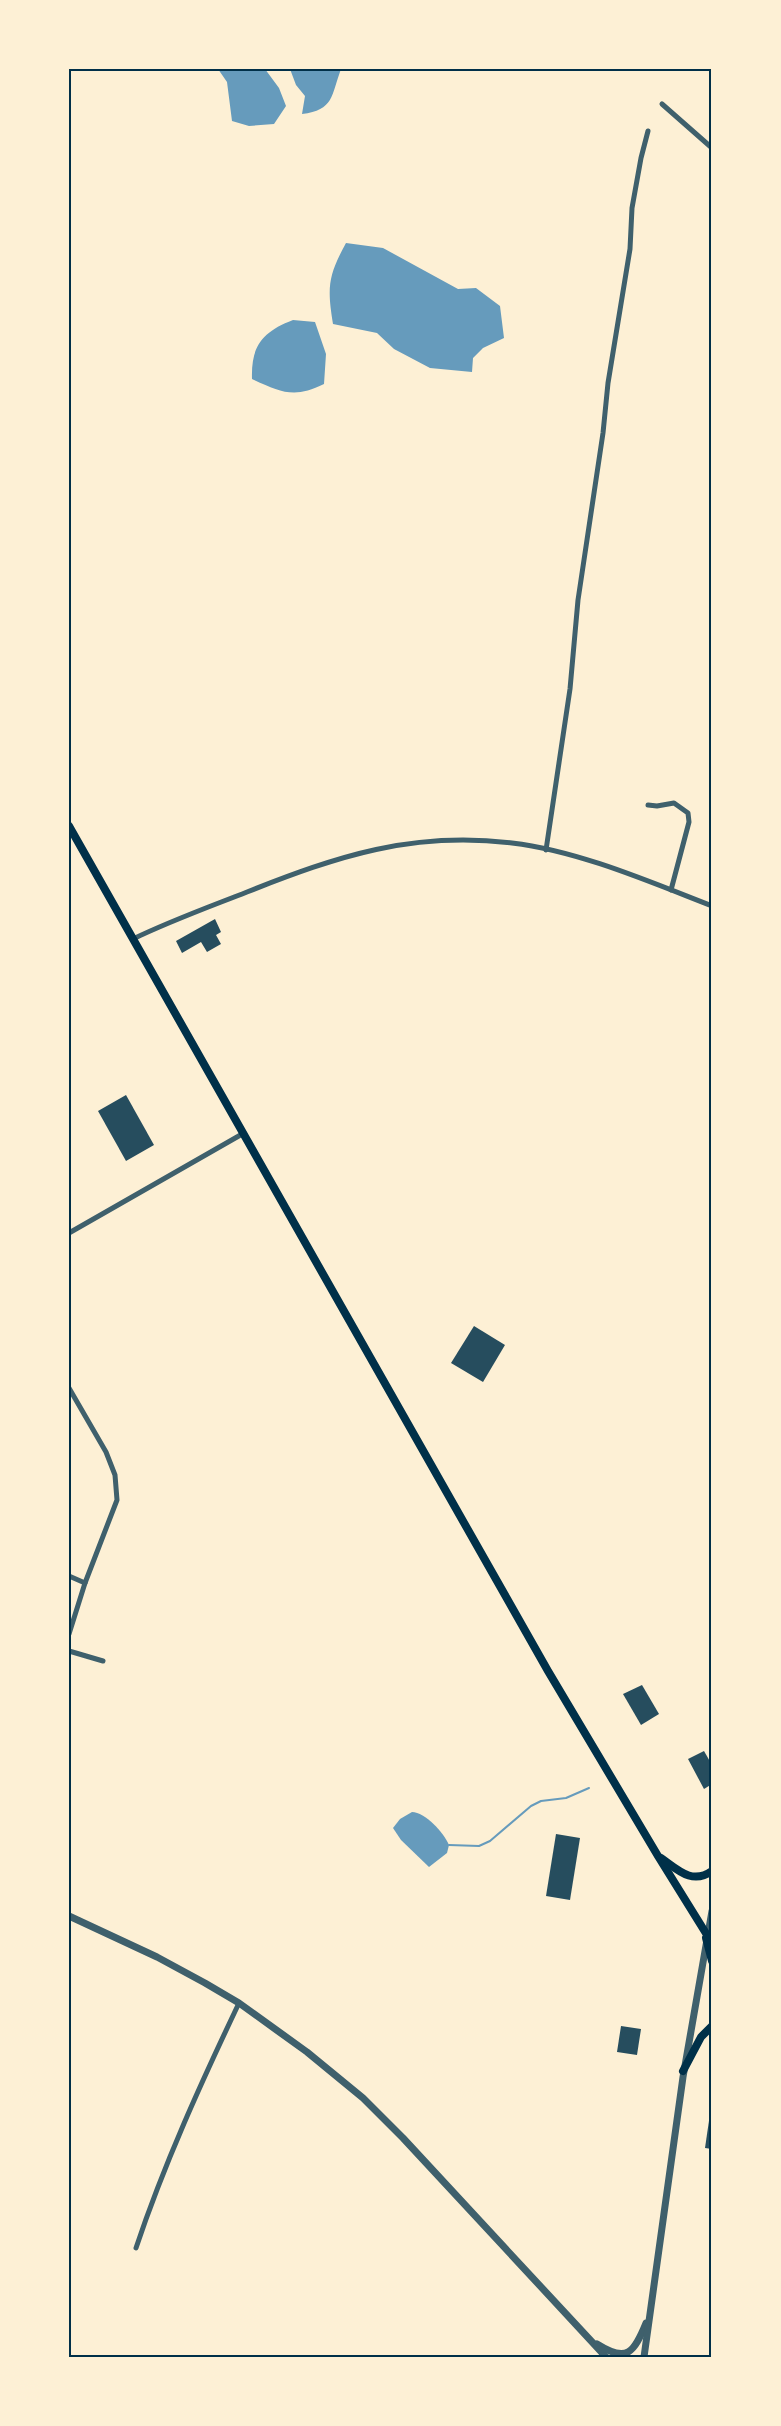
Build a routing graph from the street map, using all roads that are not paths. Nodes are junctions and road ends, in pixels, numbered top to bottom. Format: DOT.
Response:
graph roads {
  1 [pos="662,104"];
  2 [pos="648,130"];
  3 [pos="712,148"];
  4 [pos="648,806"];
  5 [pos="69,826"];
  6 [pos="546,850"];
  7 [pos="671,890"];
  8 [pos="712,906"];
  9 [pos="134,939"];
  10 [pos="244,1133"];
  11 [pos="69,1233"];
  12 [pos="69,1388"];
  13 [pos="69,1576"];
  14 [pos="85,1583"];
  15 [pos="69,1634"];
  16 [pos="69,1651"];
  17 [pos="103,1661"];
  18 [pos="658,1856"];
  19 [pos="712,1871"];
  20 [pos="712,1911"];
  21 [pos="69,1916"];
  22 [pos="706,1936"];
  23 [pos="712,1943"];
  24 [pos="712,1960"];
  25 [pos="238,2004"];
  26 [pos="712,2026"];
  27 [pos="684,2071"];
  28 [pos="136,2247"];
  29 [pos="651,2312"];
  30 [pos="590,2339"];
  31 [pos="606,2357"];
  32 [pos="645,2357"];
  1 -- 3 [label="street"];
  2 -- 6 [label="street"];
  4 -- 7 [label="street"];
  5 -- 9 [label="main road"];
  6 -- 7 [label="street"];
  6 -- 9 [label="street"];
  7 -- 8 [label="street"];
  9 -- 10 [label="main road"];
  10 -- 11 [label="street"];
  10 -- 18 [label="main road"];
  12 -- 14 [label="street"];
  13 -- 14 [label="street"];
  14 -- 15 [label="street"];
  16 -- 17 [label="street"];
  18 -- 19 [label="main road"];
  18 -- 22 [label="main road"];
  20 -- 22 [label="street"];
  21 -- 25 [label="street"];
  22 -- 23 [label="main road"];
  22 -- 24 [label="main road"];
  22 -- 27 [label="street"];
  25 -- 28 [label="street"];
  25 -- 30 [label="street"];
  26 -- 27 [label="main road"];
  27 -- 29 [label="street"];
  29 -- 30 [label="street"];
  29 -- 32 [label="street"];
  30 -- 31 [label="street"];
}
